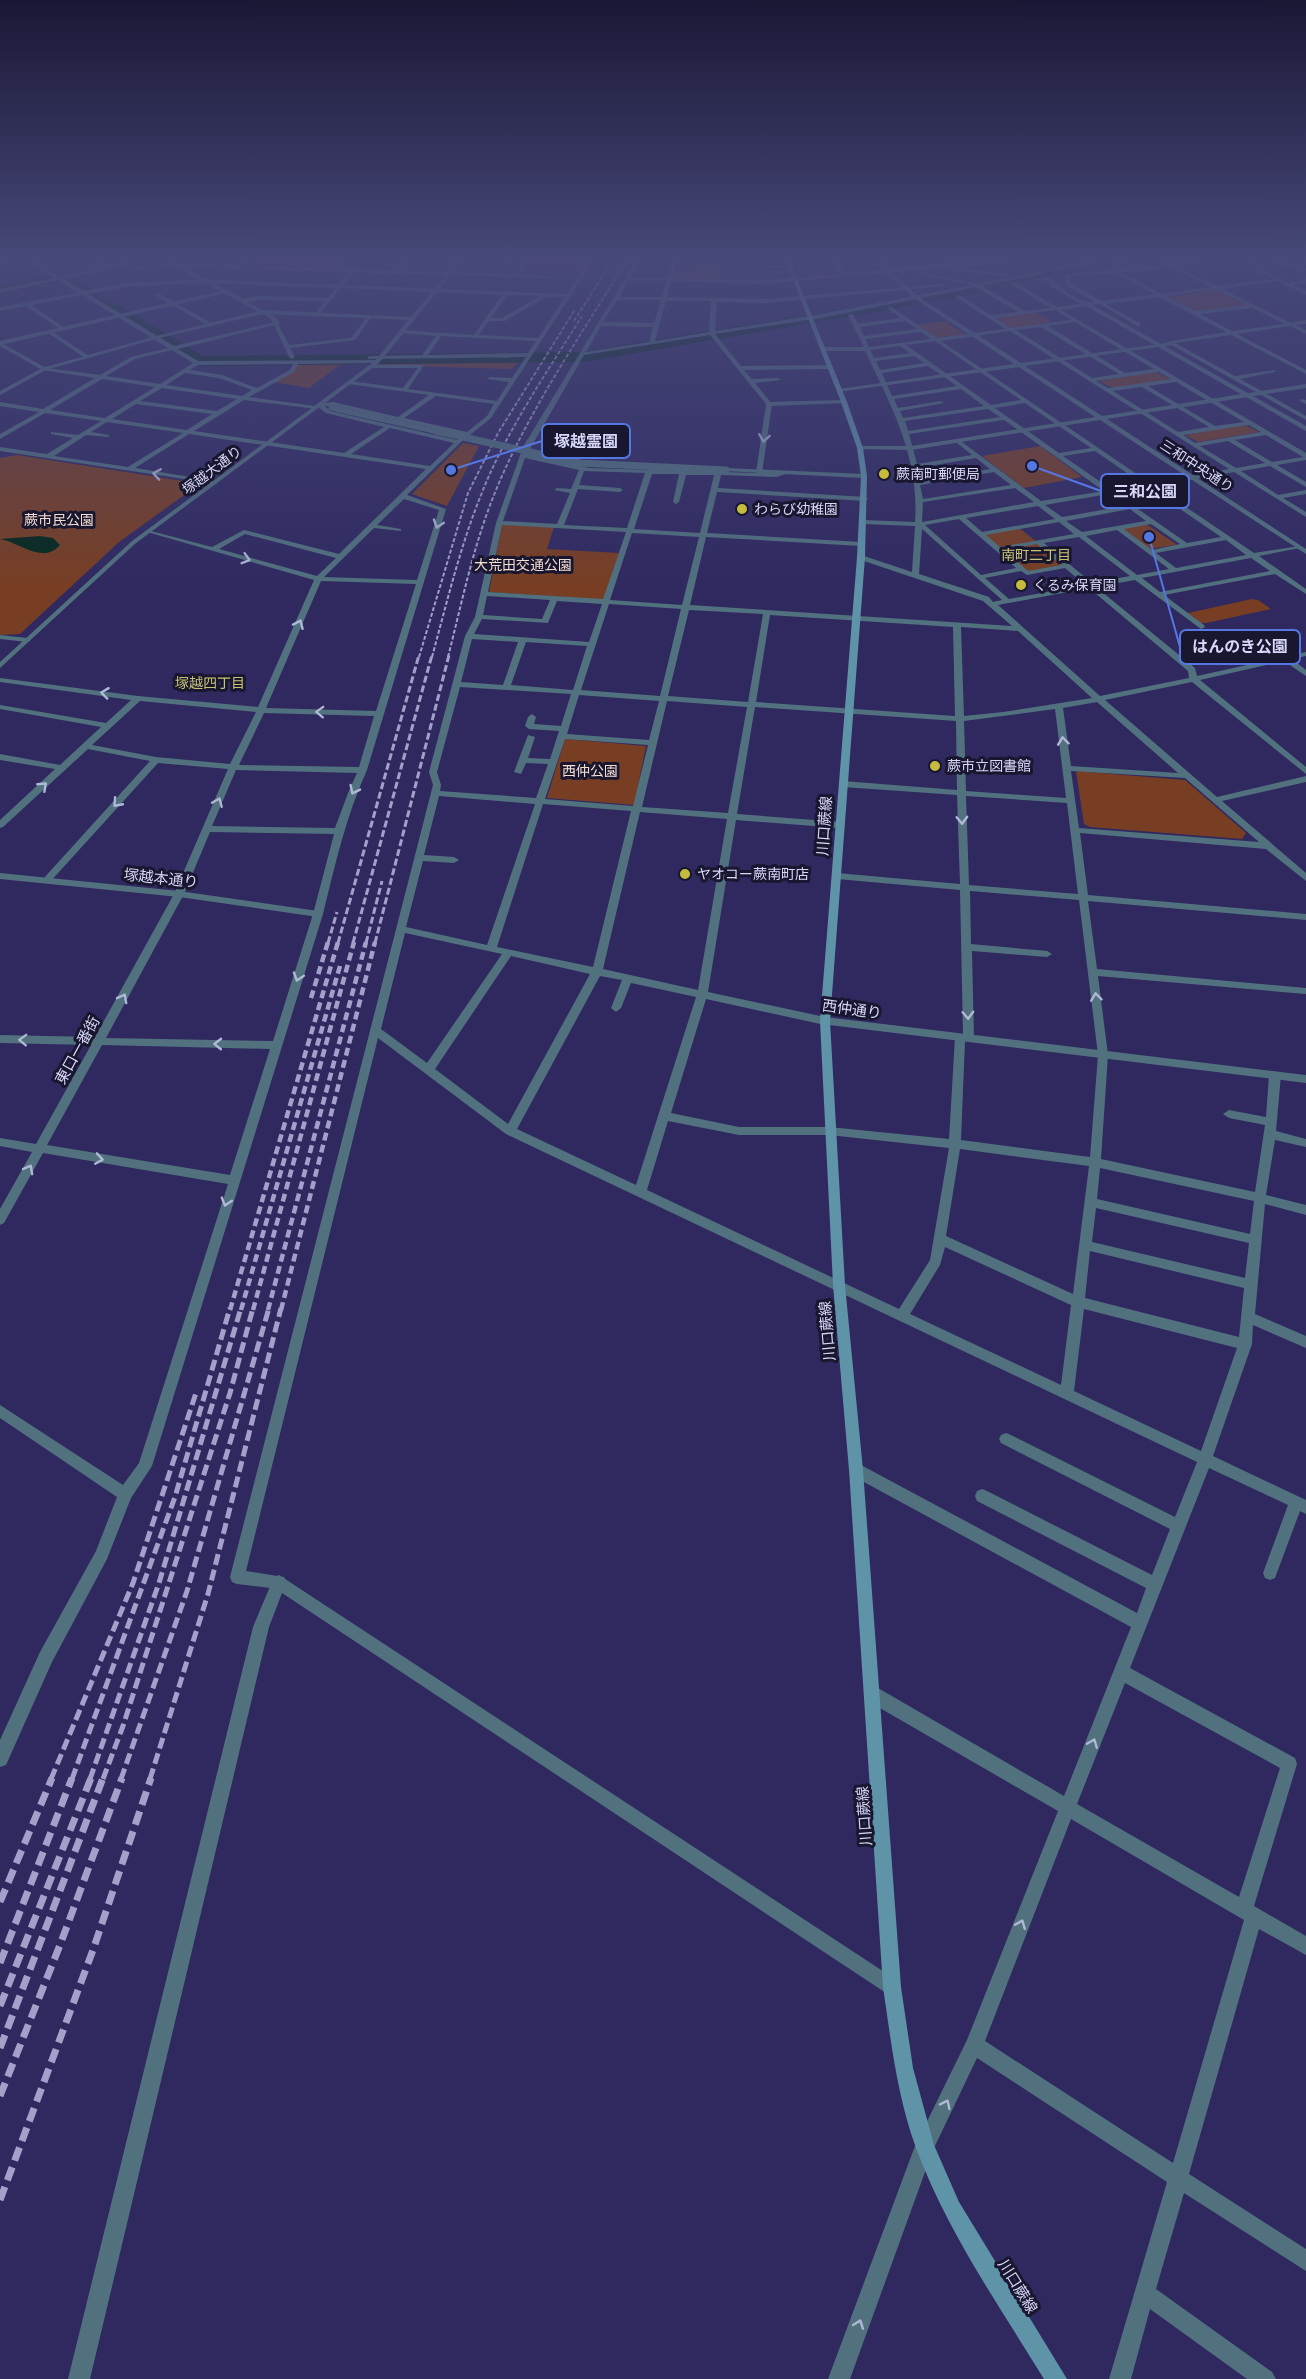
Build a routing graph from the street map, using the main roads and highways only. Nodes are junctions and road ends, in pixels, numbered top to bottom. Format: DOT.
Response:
graph roads {
  1 [pos="830,368"];
  2 [pos="1056,2379"];
  1 -- 2 [label="main road, 川口蕨線"];
}
